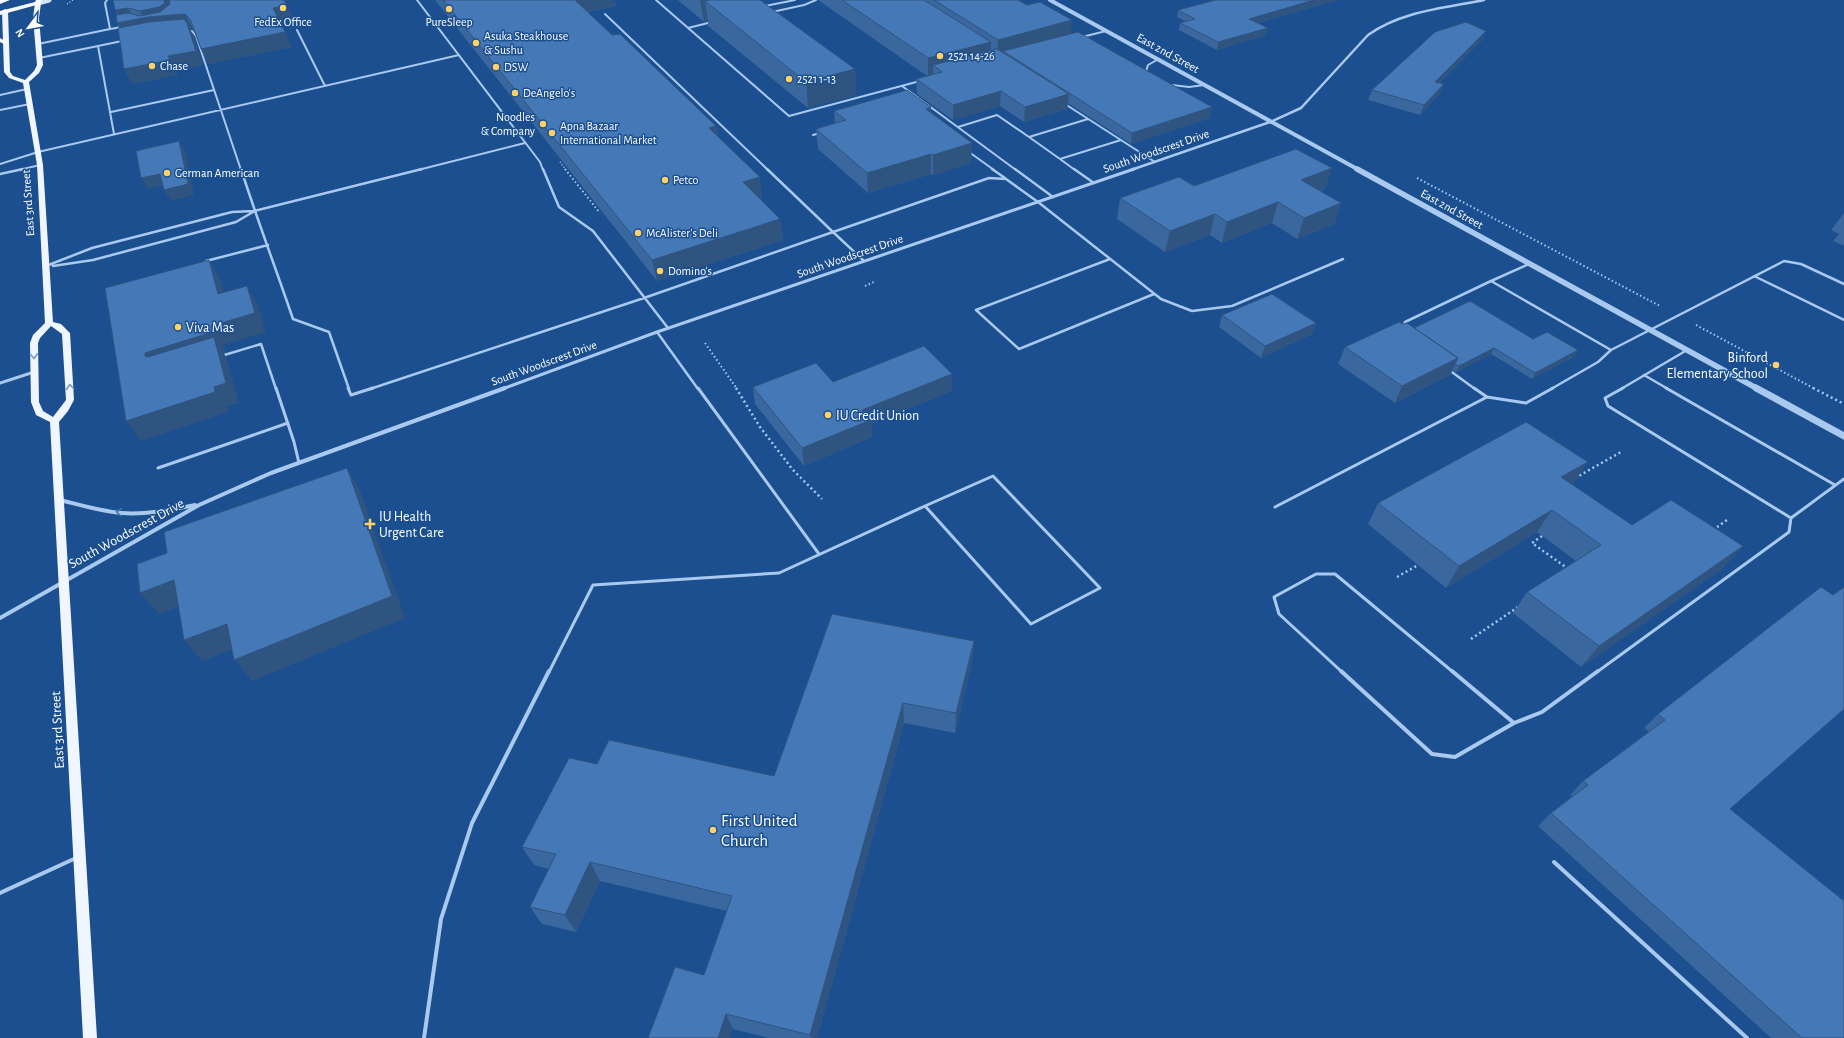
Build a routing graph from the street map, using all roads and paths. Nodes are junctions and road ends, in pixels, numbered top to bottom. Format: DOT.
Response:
graph roads {
  1 [pos="49,0"];
  2 [pos="73,0"];
  3 [pos="108,0"];
  4 [pos="417,0"];
  5 [pos="656,0"];
  6 [pos="795,0"];
  7 [pos="816,0"];
  8 [pos="1050,0"];
  9 [pos="1484,0"];
  10 [pos="4,1"];
  11 [pos="38,1"];
  12 [pos="69,3"];
  13 [pos="762,7"];
  14 [pos="2,12"];
  15 [pos="770,13"];
  16 [pos="605,14"];
  17 [pos="717,21"];
  18 [pos="123,27"];
  19 [pos="688,28"];
  20 [pos="110,29"];
  21 [pos="297,30"];
  22 [pos="185,31"];
  23 [pos="1106,31"];
  24 [pos="1078,38"];
  25 [pos="126,40"];
  26 [pos="3,41"];
  27 [pos="38,44"];
  28 [pos="98,46"];
  29 [pos="459,55"];
  30 [pos="39,58"];
  31 [pos="1157,60"];
  32 [pos="1151,75"];
  33 [pos="924,80"];
  34 [pos="1170,85"];
  35 [pos="1204,85"];
  36 [pos="27,86"];
  37 [pos="326,86"];
  38 [pos="902,86"];
  39 [pos="214,90"];
  40 [pos="0,95"];
  41 [pos="1062,102"];
  42 [pos="30,104"];
  43 [pos="0,110"];
  44 [pos="221,110"];
  45 [pos="111,112"];
  46 [pos="1088,119"];
  47 [pos="1270,122"];
  48 [pos="958,127"];
  49 [pos="820,133"];
  50 [pos="114,134"];
  51 [pos="813,135"];
  52 [pos="1029,137"];
  53 [pos="1121,140"];
  54 [pos="525,143"];
  55 [pos="963,148"];
  56 [pos="38,152"];
  57 [pos="1060,159"];
  58 [pos="1155,162"];
  59 [pos="0,164"];
  60 [pos="40,165"];
  61 [pos="0,174"];
  62 [pos="1410,176"];
  63 [pos="1006,179"];
  64 [pos="1094,183"];
  65 [pos="1053,197"];
  66 [pos="1038,202"];
  67 [pos="254,211"];
  68 [pos="833,232"];
  69 [pos="268,244"];
  70 [pos="1110,259"];
  71 [pos="1343,259"];
  72 [pos="864,261"];
  73 [pos="199,263"];
  74 [pos="1529,264"];
  75 [pos="46,266"];
  76 [pos="1754,276"];
  77 [pos="876,281"];
  78 [pos="1491,281"];
  79 [pos="1844,284"];
  80 [pos="865,286"];
  81 [pos="1154,294"];
  82 [pos="644,298"];
  83 [pos="1678,316"];
  84 [pos="1844,320"];
  85 [pos="49,323"];
  86 [pos="668,328"];
  87 [pos="1402,328"];
  88 [pos="1650,330"];
  89 [pos="657,332"];
  90 [pos="705,343"];
  91 [pos="1611,350"];
  92 [pos="1687,350"];
  93 [pos="218,357"];
  94 [pos="1443,366"];
  95 [pos="34,372"];
  96 [pos="1644,375"];
  97 [pos="0,383"];
  98 [pos="1487,397"];
  99 [pos="1844,404"];
  100 [pos="54,421"];
  101 [pos="288,423"];
  102 [pos="1844,436"];
  103 [pos="1621,452"];
  104 [pos="299,463"];
  105 [pos="158,468"];
  106 [pos="1844,479"];
  107 [pos="1570,482"];
  108 [pos="1835,485"];
  109 [pos="59,499"];
  110 [pos="822,499"];
  111 [pos="199,505"];
  112 [pos="925,506"];
  113 [pos="1275,507"];
  114 [pos="1791,518"];
  115 [pos="1727,520"];
  116 [pos="1708,533"];
  117 [pos="1542,536"];
  118 [pos="819,554"];
  119 [pos="1418,565"];
  120 [pos="1572,571"];
  121 [pos="1397,577"];
  122 [pos="64,581"];
  123 [pos="1522,604"];
  124 [pos="0,618"];
  125 [pos="1471,639"];
  126 [pos="1514,723"];
  127 [pos="80,856"];
  128 [pos="1554,862"];
  129 [pos="0,893"];
  130 [pos="90,1038"];
  131 [pos="424,1038"];
  132 [pos="1747,1038"];
  1 -- 11 [label="main road"];
  2 -- 12 [label="path"];
  3 -- 20 [label="lane"];
  4 -- 29 [label="lane"];
  5 -- 19 [label="lane"];
  6 -- 13 [label="lane"];
  7 -- 15 [label="lane"];
  8 -- 23 [label="street, East 2nd Street"];
  9 -- 47 [label="street, South Woodscrest Drive"];
  10 -- 14 [label="highway"];
  11 -- 14 [label="highway"];
  11 -- 27 [label="main road"];
  14 -- 26 [label="main road"];
  16 -- 68 [label="lane"];
  17 -- 19 [label="lane"];
  18 -- 20 [label="lane"];
  19 -- 38 [label="lane"];
  20 -- 27 [label="lane"];
  21 -- 37 [label="lane"];
  22 -- 39 [label="lane"];
  23 -- 24 [label="lane"];
  23 -- 31 [label="street, East 2nd Street"];
  25 -- 28 [label="lane"];
  26 -- 36 [label="main road"];
  27 -- 30 [label="main road"];
  28 -- 30 [label="lane"];
  28 -- 45 [label="lane"];
  29 -- 37 [label="lane"];
  29 -- 54 [label="lane"];
  30 -- 36 [label="main road"];
  31 -- 32 [label="lane"];
  31 -- 35 [label="street, East 2nd Street"];
  33 -- 38 [label="lane"];
  34 -- 35 [label="lane"];
  35 -- 47 [label="street, East 2nd Street"];
  36 -- 40 [label="lane"];
  36 -- 42 [label="main road, East 3rd Street"];
  37 -- 44 [label="lane"];
  38 -- 48 [label="lane"];
  39 -- 44 [label="lane"];
  39 -- 45 [label="lane"];
  41 -- 46 [label="lane"];
  42 -- 43 [label="lane"];
  42 -- 56 [label="main road, East 3rd Street"];
  44 -- 50 [label="lane"];
  44 -- 67 [label="lane"];
  45 -- 50 [label="lane"];
  46 -- 52 [label="lane"];
  46 -- 53 [label="lane"];
  47 -- 58 [label="street, South Woodscrest Drive"];
  47 -- 74 [label="street, East 2nd Street"];
  48 -- 52 [label="lane"];
  48 -- 65 [label="lane"];
  49 -- 51 [label="lane"];
  50 -- 56 [label="lane"];
  52 -- 57 [label="lane"];
  53 -- 57 [label="lane"];
  53 -- 58 [label="lane"];
  54 -- 67 [label="lane"];
  54 -- 82 [label="lane"];
  55 -- 63 [label="lane"];
  56 -- 59 [label="lane"];
  56 -- 60 [label="main road, East 3rd Street"];
  57 -- 64 [label="lane"];
  58 -- 64 [label="street, South Woodscrest Drive"];
  60 -- 61 [label="lane"];
  60 -- 75 [label="main road, East 3rd Street"];
  62 -- 83 [label="path"];
  63 -- 66 [label="lane"];
  63 -- 68 [label="lane"];
  64 -- 65 [label="street, South Woodscrest Drive"];
  65 -- 66 [label="street, South Woodscrest Drive"];
  66 -- 70 [label="lane"];
  66 -- 72 [label="street, South Woodscrest Drive"];
  67 -- 69 [label="lane"];
  67 -- 75 [label="lane"];
  67 -- 75 [label="lane"];
  68 -- 72 [label="lane"];
  68 -- 82 [label="lane"];
  69 -- 73 [label="lane"];
  69 -- 82 [label="lane"];
  70 -- 81 [label="lane"];
  70 -- 81 [label="lane"];
  71 -- 81 [label="lane"];
  72 -- 86 [label="street, South Woodscrest Drive"];
  74 -- 78 [label="lane"];
  74 -- 88 [label="street, East 2nd Street"];
  75 -- 85 [label="main road, East 3rd Street"];
  76 -- 79 [label="lane"];
  76 -- 83 [label="lane"];
  76 -- 84 [label="lane"];
  77 -- 80 [label="path"];
  78 -- 87 [label="lane"];
  78 -- 91 [label="lane"];
  82 -- 86 [label="lane"];
  83 -- 88 [label="lane"];
  83 -- 99 [label="path"];
  85 -- 95 [label="main road, one-way"];
  100 -- 85 [label="main road, one-way"];
  86 -- 89 [label="street, South Woodscrest Drive"];
  88 -- 91 [label="lane"];
  88 -- 92 [label="street, East 2nd Street"];
  89 -- 104 [label="street, South Woodscrest Drive"];
  89 -- 118 [label="lane"];
  90 -- 110 [label="path"];
  91 -- 98 [label="lane"];
  92 -- 96 [label="lane"];
  92 -- 102 [label="street, East 2nd Street"];
  93 -- 101 [label="lane"];
  94 -- 98 [label="lane"];
  95 -- 97 [label="street"];
  95 -- 100 [label="main road"];
  96 -- 108 [label="lane"];
  96 -- 114 [label="lane"];
  98 -- 113 [label="lane"];
  100 -- 109 [label="main road, East 3rd Street"];
  101 -- 104 [label="lane"];
  101 -- 105 [label="lane"];
  103 -- 107 [label="path"];
  104 -- 111 [label="street, South Woodscrest Drive"];
  106 -- 108 [label="lane"];
  108 -- 114 [label="lane"];
  111 -- 109 [label="street, South Woodscrest Drive, one-way"];
  109 -- 122 [label="main road, East 3rd Street"];
  111 -- 122 [label="street, South Woodscrest Drive"];
  112 -- 112 [label="lane"];
  112 -- 118 [label="lane"];
  114 -- 126 [label="lane"];
  115 -- 116 [label="path"];
  117 -- 120 [label="path"];
  118 -- 131 [label="lane"];
  119 -- 121 [label="path"];
  122 -- 124 [label="street, South Woodscrest Drive"];
  122 -- 127 [label="main road, East 3rd Street"];
  123 -- 125 [label="path"];
  126 -- 126 [label="lane"];
  127 -- 129 [label="lane"];
  127 -- 130 [label="main road, East 3rd Street"];
  128 -- 132 [label="lane"];
}
